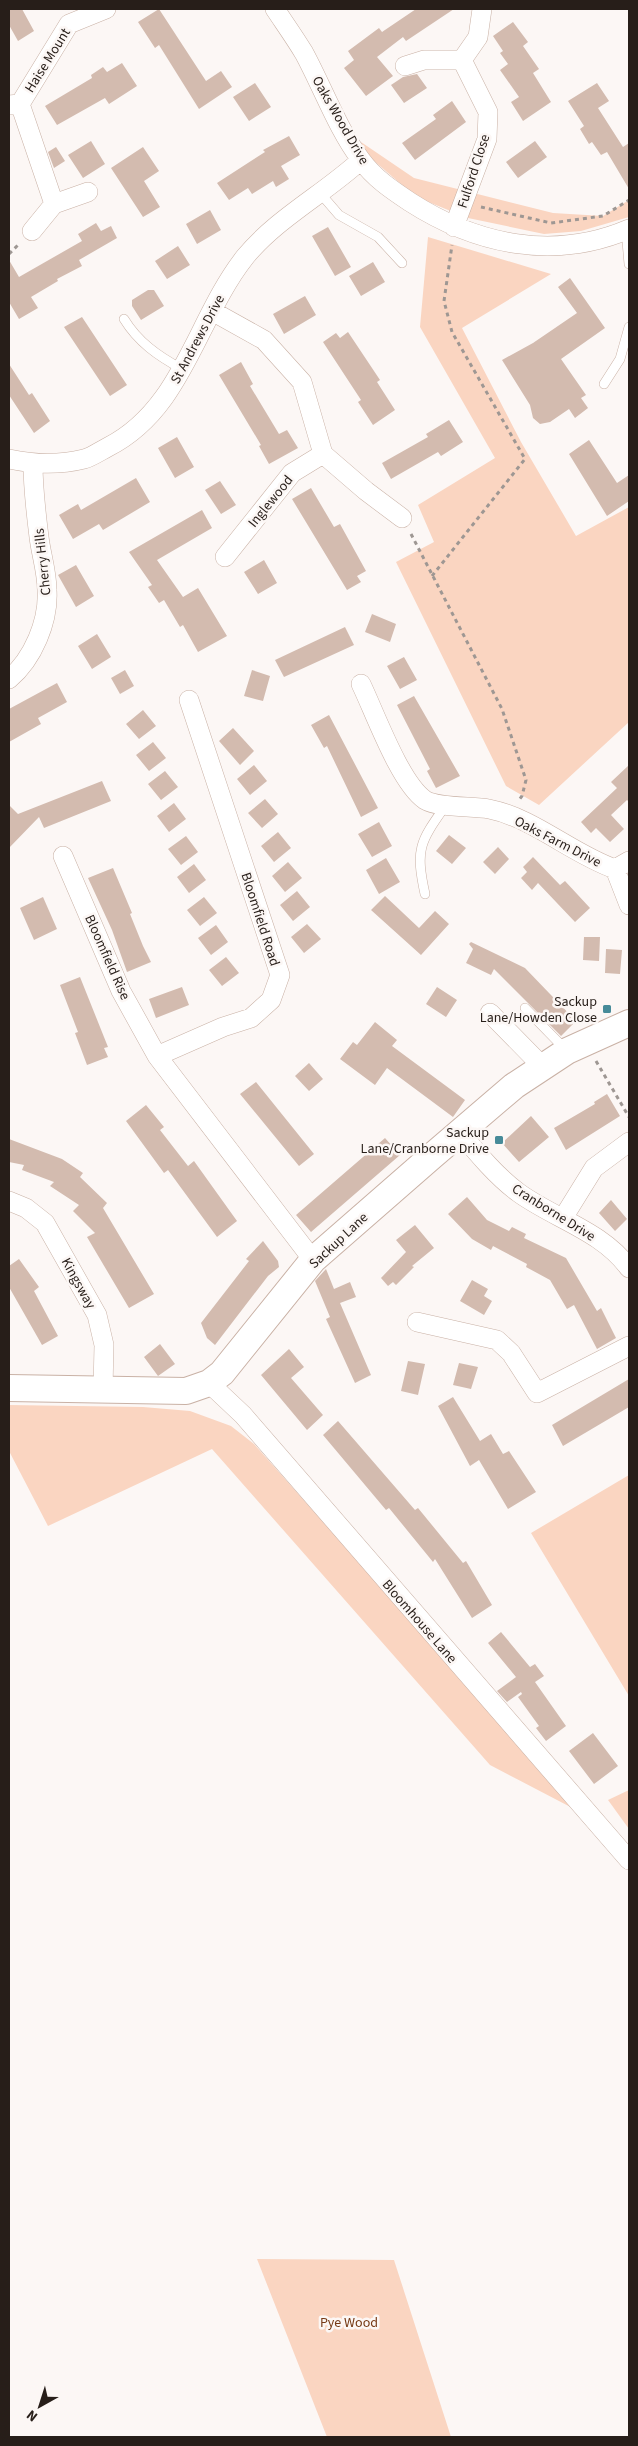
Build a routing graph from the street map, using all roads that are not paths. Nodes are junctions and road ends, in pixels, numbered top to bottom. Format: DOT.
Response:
graph roads {
  1 [pos="106,9"];
  2 [pos="275,9"];
  3 [pos="482,9"];
  4 [pos="462,60"];
  5 [pos="405,66"];
  6 [pos="15,105"];
  7 [pos="361,160"];
  8 [pos="88,192"];
  9 [pos="320,193"];
  10 [pos="54,204"];
  11 [pos="454,227"];
  12 [pos="628,229"];
  13 [pos="32,231"];
  14 [pos="402,263"];
  15 [pos="629,264"];
  16 [pos="212,311"];
  17 [pos="124,319"];
  18 [pos="629,327"];
  19 [pos="182,369"];
  20 [pos="604,384"];
  21 [pos="323,454"];
  22 [pos="9,459"];
  23 [pos="33,464"];
  24 [pos="402,518"];
  25 [pos="225,557"];
  26 [pos="9,679"];
  27 [pos="361,684"];
  28 [pos="189,700"];
  29 [pos="446,804"];
  30 [pos="63,856"];
  31 [pos="622,865"];
  32 [pos="425,894"];
  33 [pos="629,905"];
  34 [pos="525,1008"];
  35 [pos="490,1014"];
  36 [pos="629,1023"];
  37 [pos="576,1046"];
  38 [pos="157,1056"];
  39 [pos="543,1067"];
  40 [pos="460,1132"];
  41 [pos="629,1142"];
  42 [pos="9,1201"];
  43 [pos="563,1218"];
  44 [pos="313,1260"];
  45 [pos="629,1268"];
  46 [pos="417,1322"];
  47 [pos="629,1346"];
  48 [pos="209,1383"];
  49 [pos="9,1388"];
  50 [pos="103,1389"];
  51 [pos="629,1860"];
  1 -- 6 [label="street, Haise Mount"];
  2 -- 7 [label="street, Oaks Wood Drive"];
  3 -- 4 [label="street"];
  4 -- 5 [label="street"];
  4 -- 11 [label="street, Fulford Close"];
  6 -- 10 [label="street, Haise Mount"];
  7 -- 9 [label="street, St Andrews Drive"];
  7 -- 11 [label="street, Oaks Wood Drive"];
  8 -- 10 [label="street"];
  9 -- 14 [label="lane"];
  9 -- 16 [label="street, St Andrews Drive"];
  10 -- 13 [label="street"];
  11 -- 12 [label="street, Oaks Wood Drive"];
  12 -- 15 [label="lane"];
  16 -- 19 [label="street, St Andrews Drive"];
  16 -- 21 [label="street"];
  17 -- 19 [label="lane"];
  18 -- 20 [label="lane"];
  19 -- 23 [label="street, St Andrews Drive"];
  21 -- 24 [label="street"];
  21 -- 25 [label="street, Inglewood"];
  22 -- 23 [label="street, St Andrews Drive"];
  23 -- 26 [label="street, Cherry Hills"];
  27 -- 29 [label="street, Oaks Farm Drive"];
  28 -- 38 [label="street, Bloomfield Road"];
  29 -- 31 [label="street, Oaks Farm Drive"];
  29 -- 32 [label="lane"];
  30 -- 38 [label="street, Bloomfield Rise"];
  31 -- 33 [label="street, Oaks Farm Drive"];
  34 -- 37 [label="lane"];
  35 -- 39 [label="street"];
  36 -- 37 [label="street, Sackup Lane"];
  37 -- 39 [label="street, Sackup Lane"];
  38 -- 44 [label="street"];
  39 -- 40 [label="street, Sackup Lane"];
  40 -- 43 [label="street, Cranborne Drive"];
  40 -- 44 [label="street, Sackup Lane"];
  41 -- 43 [label="street"];
  42 -- 50 [label="street, Kingsway"];
  43 -- 45 [label="street, Cranborne Drive"];
  44 -- 48 [label="street, Sackup Lane"];
  46 -- 47 [label="street"];
  48 -- 50 [label="street, Sackup Lane"];
  48 -- 51 [label="street, Bloomhouse Lane"];
  49 -- 50 [label="street, Sackup Lane"];
}
